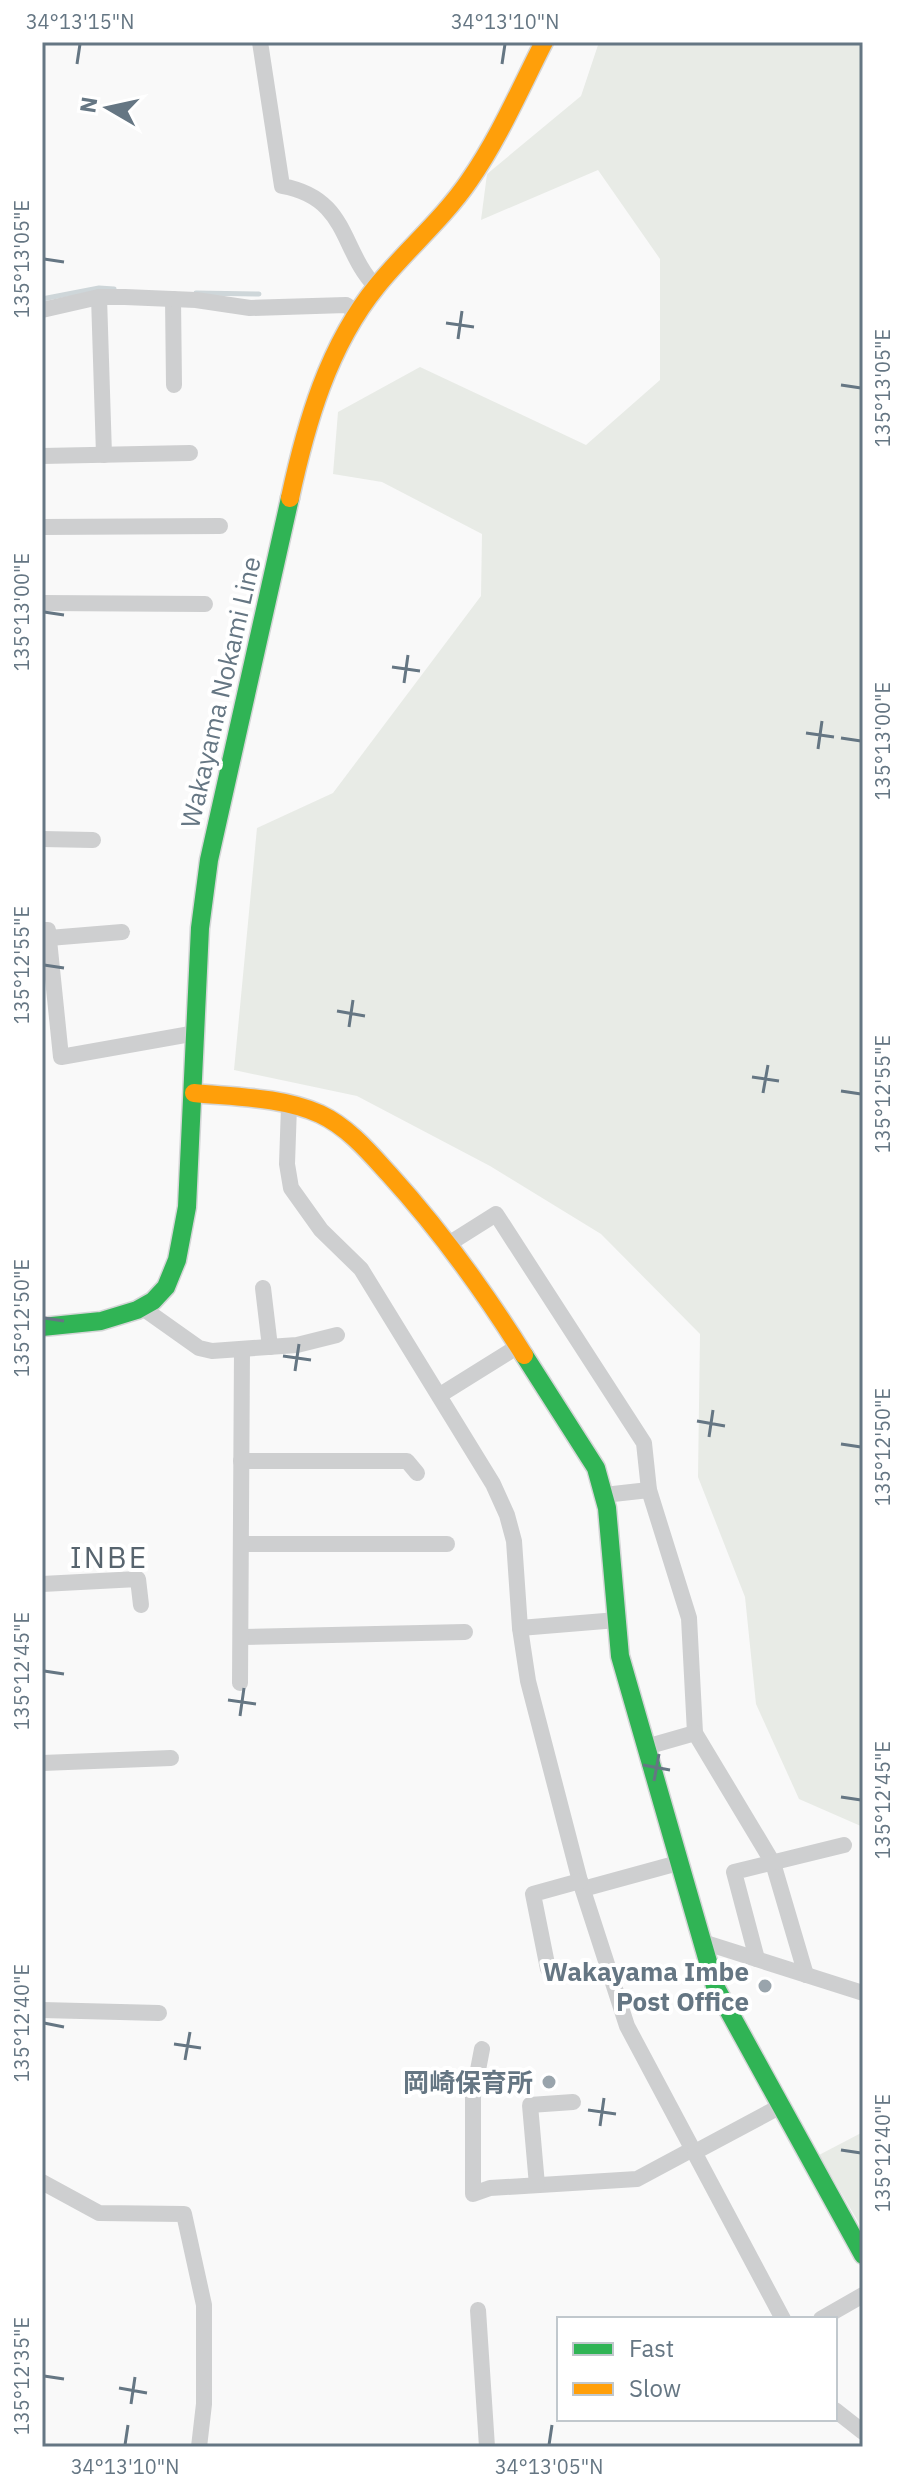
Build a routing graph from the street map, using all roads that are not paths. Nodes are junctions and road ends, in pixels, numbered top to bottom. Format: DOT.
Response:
graph roads {
  1 [pos="260,42"];
  2 [pos="544,42"];
  3 [pos="376,287"];
  4 [pos="99,297"];
  5 [pos="173,299"];
  6 [pos="42,310"];
  7 [pos="358,313"];
  8 [pos="174,385"];
  9 [pos="190,453"];
  10 [pos="104,455"];
  11 [pos="42,456"];
  12 [pos="220,526"];
  13 [pos="42,527"];
  14 [pos="42,603"];
  15 [pos="205,604"];
  16 [pos="42,839"];
  17 [pos="93,840"];
  18 [pos="122,932"];
  19 [pos="45,934"];
  20 [pos="196,1033"];
  21 [pos="194,1093"];
  22 [pos="289,1106"];
  23 [pos="450,1243"];
  24 [pos="263,1288"];
  25 [pos="144,1309"];
  26 [pos="42,1327"];
  27 [pos="337,1335"];
  28 [pos="270,1347"];
  29 [pos="517,1347"];
  30 [pos="242,1349"];
  31 [pos="440,1395"];
  32 [pos="241,1461"];
  33 [pos="417,1473"];
  34 [pos="649,1490"];
  35 [pos="604,1495"];
  36 [pos="241,1544"];
  37 [pos="447,1544"];
  38 [pos="42,1584"];
  39 [pos="141,1605"];
  40 [pos="617,1620"];
  41 [pos="520,1628"];
  42 [pos="465,1632"];
  43 [pos="241,1637"];
  44 [pos="240,1683"];
  45 [pos="695,1733"];
  46 [pos="646,1747"];
  47 [pos="171,1758"];
  48 [pos="42,1763"];
  49 [pos="844,1845"];
  50 [pos="678,1863"];
  51 [pos="773,1863"];
  52 [pos="582,1885"];
  53 [pos="703,1942"];
  54 [pos="757,1959"];
  55 [pos="548,1969"];
  56 [pos="806,1975"];
  57 [pos="863,1993"];
  58 [pos="42,2010"];
  59 [pos="159,2013"];
  60 [pos="482,2049"];
  61 [pos="573,2102"];
  62 [pos="781,2106"];
  63 [pos="694,2150"];
  64 [pos="42,2182"];
  65 [pos="537,2185"];
  66 [pos="863,2255"];
  67 [pos="863,2295"];
  68 [pos="478,2310"];
  69 [pos="782,2317"];
  70 [pos="824,2317"];
  71 [pos="837,2412"];
  72 [pos="863,2432"];
  73 [pos="199,2447"];
  74 [pos="487,2447"];
  1 -- 3 [label="street"];
  2 -- 3 [label="main road, Wakayama Nokami Line"];
  3 -- 7 [label="main road, Wakayama Nokami Line"];
  4 -- 5 [label="street"];
  4 -- 6 [label="street"];
  4 -- 10 [label="street"];
  5 -- 7 [label="street"];
  5 -- 8 [label="street"];
  7 -- 20 [label="main road, Wakayama Nokami Line"];
  9 -- 10 [label="street"];
  10 -- 11 [label="street"];
  12 -- 13 [label="street"];
  14 -- 15 [label="street"];
  16 -- 17 [label="street"];
  18 -- 19 [label="street"];
  19 -- 20 [label="street"];
  20 -- 21 [label="main road, Wakayama Nokami Line"];
  21 -- 22 [label="main road"];
  21 -- 25 [label="main road, Wakayama Nokami Line"];
  22 -- 23 [label="main road"];
  22 -- 31 [label="street"];
  23 -- 29 [label="main road"];
  23 -- 34 [label="street"];
  24 -- 28 [label="street"];
  25 -- 26 [label="main road"];
  25 -- 30 [label="street"];
  27 -- 28 [label="street"];
  28 -- 30 [label="street"];
  29 -- 31 [label="street"];
  29 -- 35 [label="main road"];
  30 -- 32 [label="street"];
  31 -- 41 [label="street"];
  32 -- 33 [label="street"];
  32 -- 36 [label="street"];
  34 -- 35 [label="street"];
  34 -- 45 [label="street"];
  35 -- 40 [label="main road"];
  36 -- 37 [label="street"];
  36 -- 43 [label="street"];
  38 -- 39 [label="street"];
  40 -- 41 [label="street"];
  40 -- 46 [label="main road"];
  41 -- 52 [label="street"];
  42 -- 43 [label="street"];
  43 -- 44 [label="street"];
  45 -- 46 [label="street"];
  45 -- 51 [label="street"];
  46 -- 50 [label="main road"];
  47 -- 48 [label="street"];
  49 -- 51 [label="street"];
  50 -- 52 [label="street"];
  50 -- 53 [label="main road"];
  51 -- 54 [label="street"];
  51 -- 56 [label="street"];
  52 -- 55 [label="street"];
  52 -- 63 [label="street"];
  53 -- 54 [label="street"];
  53 -- 62 [label="main road"];
  54 -- 56 [label="street"];
  56 -- 57 [label="street"];
  58 -- 59 [label="street"];
  60 -- 65 [label="street"];
  61 -- 65 [label="street"];
  62 -- 63 [label="street"];
  62 -- 66 [label="main road"];
  63 -- 65 [label="street"];
  63 -- 69 [label="street"];
  64 -- 73 [label="street"];
  67 -- 70 [label="street"];
  68 -- 74 [label="street"];
  71 -- 72 [label="street"];
}
